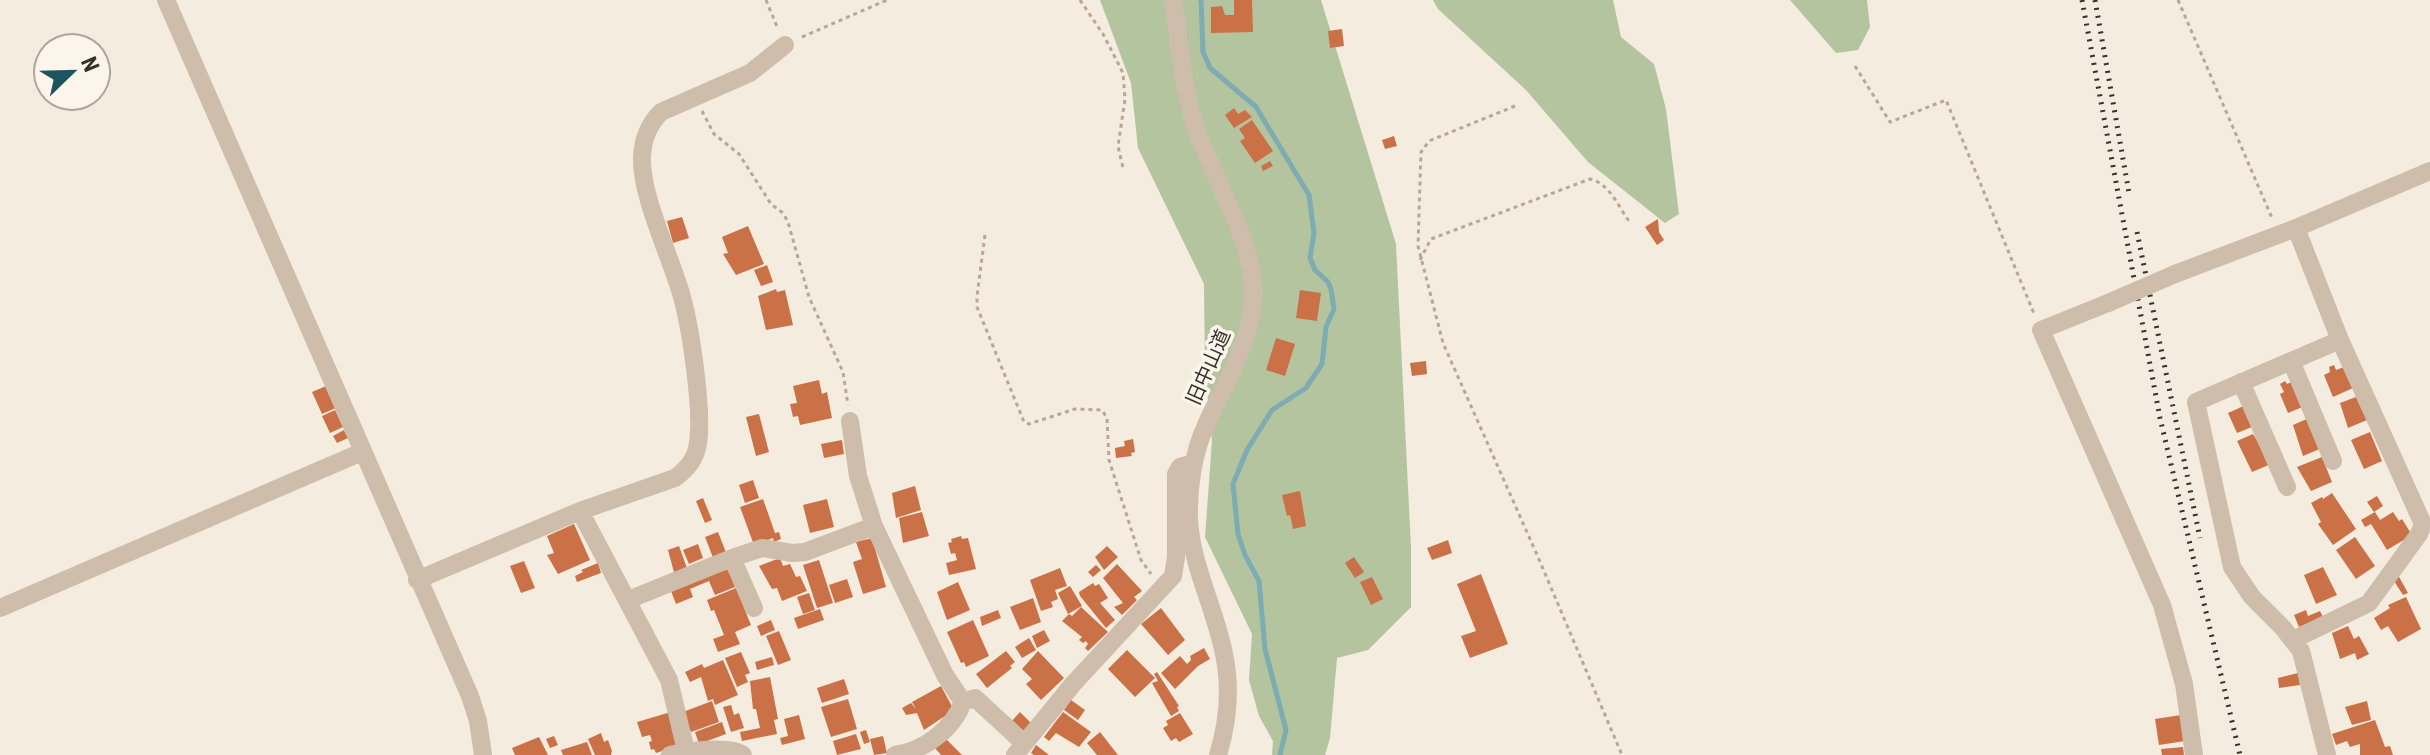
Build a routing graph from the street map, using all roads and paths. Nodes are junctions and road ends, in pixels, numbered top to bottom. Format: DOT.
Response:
graph roads {
  1 [pos="166,0"];
  2 [pos="766,0"];
  3 [pos="887,0"];
  4 [pos="1080,0"];
  5 [pos="1173,0"];
  6 [pos="2178,0"];
  7 [pos="785,45"];
  8 [pos="1855,66"];
  9 [pos="696,97"];
  10 [pos="1515,106"];
  11 [pos="1123,168"];
  12 [pos="2430,171"];
  13 [pos="1629,221"];
  14 [pos="2296,228"];
  15 [pos="985,235"];
  16 [pos="1420,260"];
  17 [pos="2041,330"];
  18 [pos="2340,340"];
  19 [pos="2291,361"];
  20 [pos="2241,382"];
  21 [pos="850,421"];
  22 [pos="362,452"];
  23 [pos="2333,461"];
  24 [pos="1194,463"];
  25 [pos="2287,487"];
  26 [pos="580,511"];
  27 [pos="874,526"];
  28 [pos="732,558"];
  29 [pos="417,580"];
  30 [pos="1162,590"];
  31 [pos="628,600"];
  32 [pos="0,608"];
  33 [pos="754,608"];
  34 [pos="2293,640"];
  35 [pos="963,702"];
  36 [pos="1020,749"];
  37 [pos="678,753"];
  38 [pos="483,755"];
  39 [pos="743,755"];
  40 [pos="895,755"];
  41 [pos="1218,755"];
  42 [pos="1622,755"];
  43 [pos="2194,755"];
  44 [pos="2327,755"];
  1 -- 22 [label="street"];
  2 -- 7 [label="path"];
  3 -- 7 [label="path"];
  4 -- 11 [label="path"];
  5 -- 24 [label="street, 旧中山道"];
  6 -- 14 [label="path"];
  7 -- 9 [label="street"];
  8 -- 17 [label="path"];
  9 -- 21 [label="path"];
  9 -- 26 [label="street"];
  10 -- 16 [label="path"];
  12 -- 14 [label="street"];
  13 -- 16 [label="path"];
  14 -- 17 [label="street, bridge"];
  14 -- 18 [label="street"];
  15 -- 30 [label="path"];
  16 -- 42 [label="path"];
  17 -- 43 [label="street"];
  18 -- 19 [label="street"];
  18 -- 34 [label="street"];
  19 -- 20 [label="street"];
  19 -- 23 [label="street"];
  20 -- 25 [label="street"];
  20 -- 34 [label="street"];
  21 -- 27 [label="street"];
  22 -- 29 [label="street"];
  22 -- 32 [label="street"];
  24 -- 30 [label="street"];
  24 -- 41 [label="street, 旧中山道"];
  26 -- 29 [label="street"];
  26 -- 31 [label="street"];
  27 -- 28 [label="street"];
  27 -- 35 [label="street"];
  28 -- 31 [label="street"];
  28 -- 33 [label="street"];
  29 -- 38 [label="street"];
  30 -- 36 [label="street"];
  31 -- 37 [label="street"];
  34 -- 44 [label="street"];
  35 -- 36 [label="street"];
  35 -- 40 [label="street"];
  37 -- 39 [label="street"];
}
